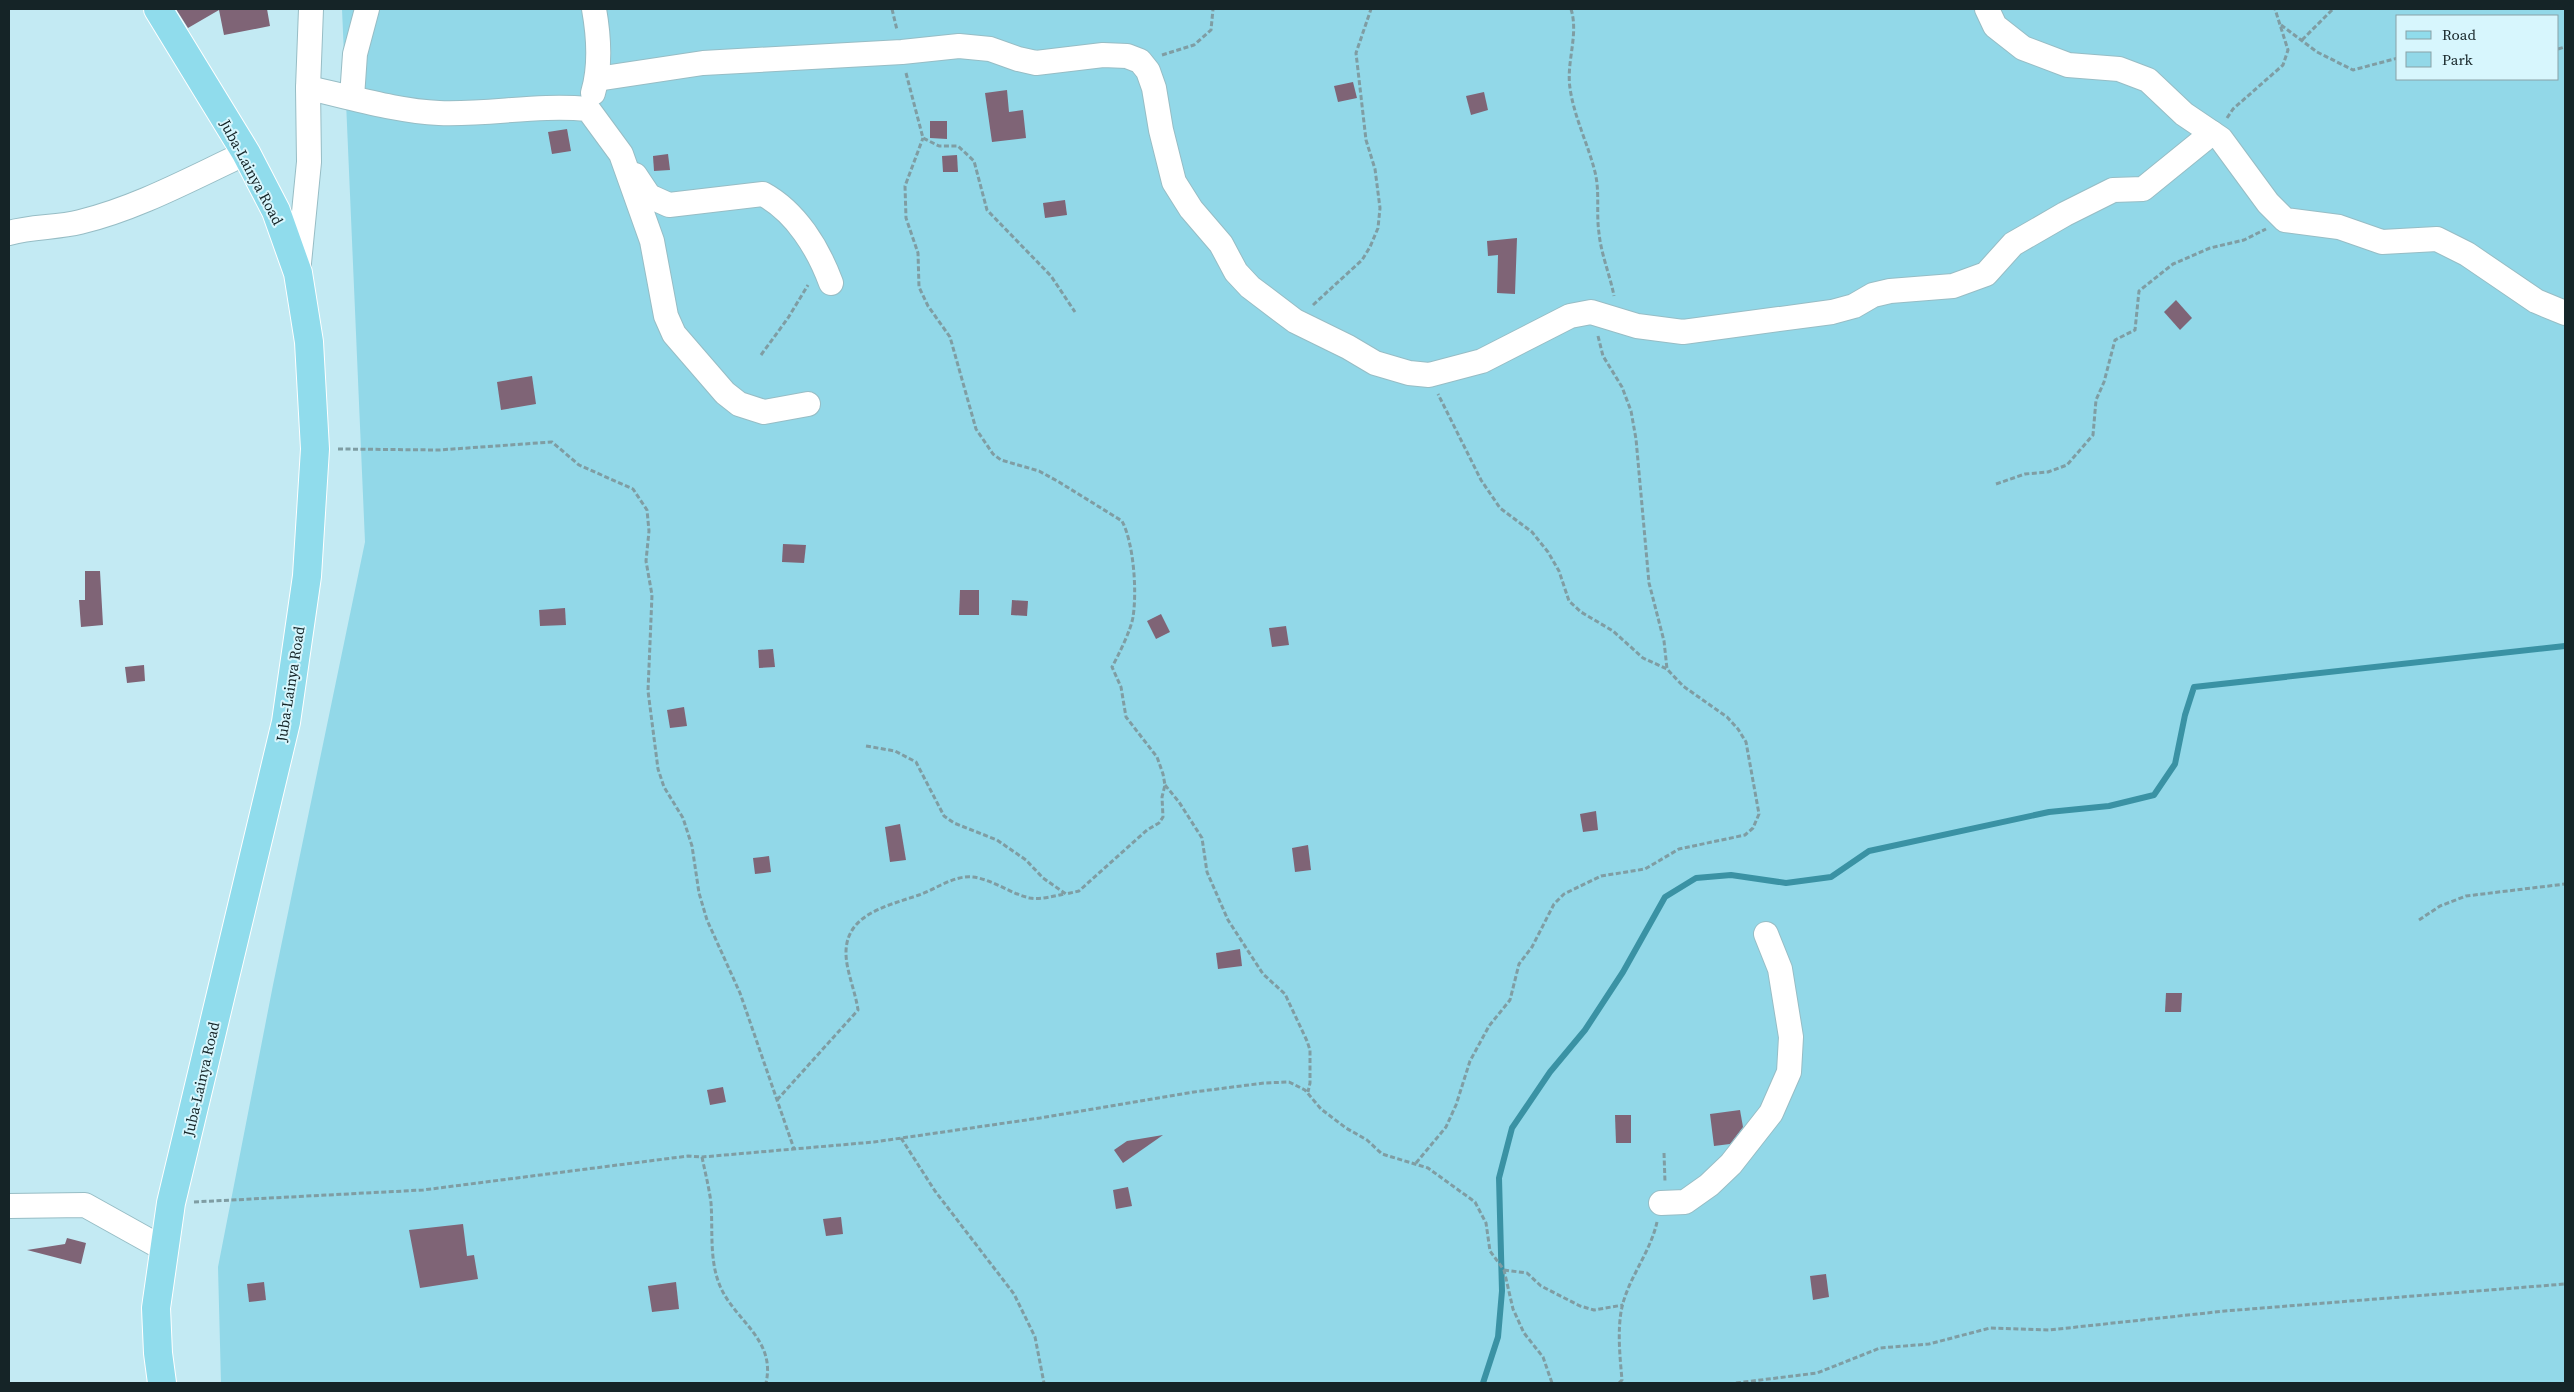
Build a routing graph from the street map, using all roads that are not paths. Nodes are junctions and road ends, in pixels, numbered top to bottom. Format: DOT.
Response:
graph roads {
  1 [pos="158,9"];
  2 [pos="311,9"];
  3 [pos="367,9"];
  4 [pos="594,9"];
  5 [pos="1987,9"];
  6 [pos="597,80"];
  7 [pos="308,88"];
  8 [pos="352,97"];
  9 [pos="588,109"];
  10 [pos="2214,134"];
  11 [pos="246,153"];
  12 [pos="621,154"];
  13 [pos="9,233"];
  14 [pos="298,272"];
  15 [pos="827,272"];
  16 [pos="2565,313"];
  17 [pos="808,404"];
  18 [pos="1766,934"];
  19 [pos="1661,1203"];
  20 [pos="9,1206"];
  21 [pos="164,1249"];
  22 [pos="162,1383"];
  1 -- 11 [label="main road, Juba-Lainya Road"];
  2 -- 7 [label="street"];
  3 -- 8 [label="street"];
  4 -- 6 [label="street"];
  5 -- 10 [label="street"];
  6 -- 9 [label="street"];
  6 -- 10 [label="street"];
  7 -- 8 [label="street"];
  7 -- 14 [label="street"];
  8 -- 9 [label="street"];
  9 -- 12 [label="street"];
  10 -- 16 [label="street"];
  11 -- 13 [label="street"];
  11 -- 14 [label="main road, Juba-Lainya Road"];
  12 -- 15 [label="street"];
  12 -- 17 [label="street"];
  14 -- 21 [label="main road, Juba-Lainya Road"];
  18 -- 19 [label="street"];
  20 -- 21 [label="street"];
  21 -- 22 [label="main road, Juba-Lainya Road"];
}
